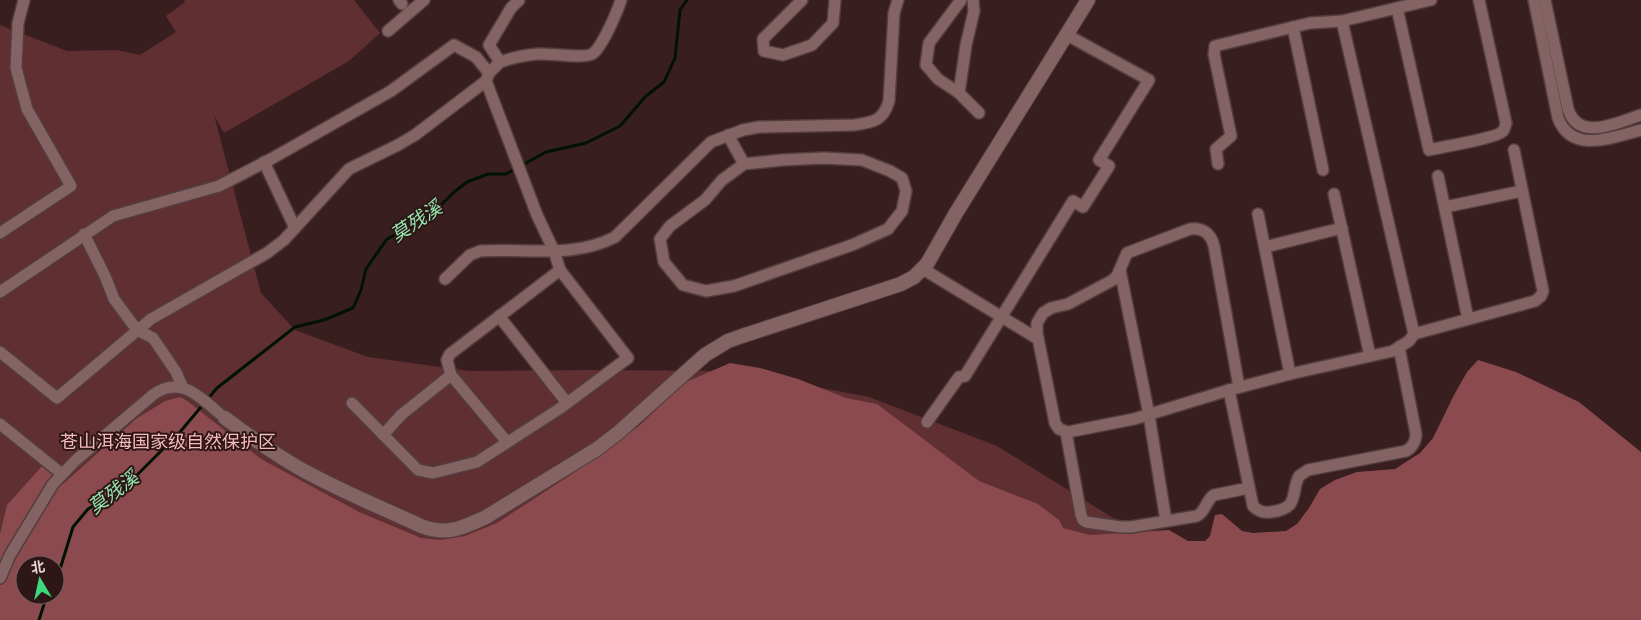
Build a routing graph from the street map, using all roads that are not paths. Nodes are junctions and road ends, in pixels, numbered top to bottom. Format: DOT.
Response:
graph roads {
  1 [pos="24,0"];
  2 [pos="424,0"];
  3 [pos="519,0"];
  4 [pos="621,0"];
  5 [pos="802,0"];
  6 [pos="836,0"];
  7 [pos="898,0"];
  8 [pos="961,0"];
  9 [pos="973,0"];
  10 [pos="1088,0"];
  11 [pos="1431,0"];
  12 [pos="1479,0"];
  13 [pos="1534,0"];
  14 [pos="1545,0"];
  15 [pos="1400,5"];
  16 [pos="1342,21"];
  17 [pos="1293,27"];
  18 [pos="388,31"];
  19 [pos="1067,34"];
  20 [pos="490,45"];
  21 [pos="476,57"];
  22 [pos="500,62"];
  23 [pos="488,77"];
  24 [pos="959,93"];
  25 [pos="979,113"];
  26 [pos="1641,114"];
  27 [pos="1641,130"];
  28 [pos="728,135"];
  29 [pos="1514,150"];
  30 [pos="264,162"];
  31 [pos="744,164"];
  32 [pos="1218,164"];
  33 [pos="1323,170"];
  34 [pos="1438,176"];
  35 [pos="1522,191"];
  36 [pos="1334,194"];
  37 [pos="1445,208"];
  38 [pos="1258,214"];
  39 [pos="295,228"];
  40 [pos="1342,228"];
  41 [pos="1,231"];
  42 [pos="84,234"];
  43 [pos="1265,247"];
  44 [pos="554,251"];
  45 [pos="923,269"];
  46 [pos="560,270"];
  47 [pos="1120,270"];
  48 [pos="445,279"];
  49 [pos="0,292"];
  50 [pos="499,316"];
  51 [pos="1002,316"];
  52 [pos="1468,319"];
  53 [pos="137,330"];
  54 [pos="1414,334"];
  55 [pos="1038,339"];
  56 [pos="1399,347"];
  57 [pos="0,352"];
  58 [pos="1370,356"];
  59 [pos="1290,374"];
  60 [pos="450,375"];
  61 [pos="186,388"];
  62 [pos="1234,389"];
  63 [pos="352,403"];
  64 [pos="567,403"];
  65 [pos="1149,416"];
  66 [pos="225,418"];
  67 [pos="927,422"];
  68 [pos="0,424"];
  69 [pos="1066,432"];
  70 [pos="383,435"];
  71 [pos="507,442"];
  72 [pos="62,474"];
  73 [pos="1248,488"];
  74 [pos="1166,521"];
  75 [pos="0,578"];
  1 -- 41 [label="street"];
  2 -- 18 [label="street"];
  3 -- 20 [label="street"];
  4 -- 22 [label="street"];
  5 -- 6 [label="street"];
  7 -- 28 [label="street"];
  8 -- 24 [label="street"];
  9 -- 24 [label="street"];
  10 -- 19 [label="street"];
  11 -- 15 [label="street"];
  12 -- 15 [label="street"];
  13 -- 27 [label="street"];
  14 -- 26 [label="street"];
  15 -- 16 [label="street"];
  16 -- 17 [label="street"];
  16 -- 54 [label="street"];
  17 -- 32 [label="street"];
  17 -- 33 [label="street"];
  19 -- 45 [label="street"];
  19 -- 51 [label="street"];
  20 -- 21 [label="street"];
  20 -- 22 [label="street"];
  21 -- 23 [label="street"];
  21 -- 30 [label="street"];
  22 -- 23 [label="street"];
  23 -- 39 [label="street"];
  23 -- 44 [label="street"];
  24 -- 25 [label="street"];
  28 -- 31 [label="street"];
  28 -- 44 [label="street"];
  29 -- 35 [label="street"];
  30 -- 39 [label="street"];
  30 -- 42 [label="street"];
  31 -- 31 [label="street"];
  34 -- 37 [label="street"];
  35 -- 37 [label="street"];
  35 -- 52 [label="street"];
  36 -- 40 [label="street"];
  37 -- 52 [label="street"];
  38 -- 43 [label="street"];
  39 -- 53 [label="street"];
  40 -- 43 [label="street"];
  40 -- 58 [label="street"];
  42 -- 49 [label="street"];
  42 -- 53 [label="street"];
  43 -- 59 [label="street"];
  44 -- 46 [label="street"];
  44 -- 48 [label="street"];
  45 -- 51 [label="street"];
  45 -- 66 [label="street"];
  46 -- 50 [label="street"];
  46 -- 64 [label="street"];
  47 -- 55 [label="street"];
  47 -- 62 [label="street"];
  47 -- 65 [label="street"];
  50 -- 60 [label="street"];
  50 -- 64 [label="street"];
  51 -- 55 [label="street"];
  51 -- 67 [label="street"];
  52 -- 54 [label="street"];
  53 -- 57 [label="street"];
  53 -- 61 [label="street"];
  54 -- 56 [label="street"];
  55 -- 69 [label="street"];
  56 -- 58 [label="street"];
  56 -- 73 [label="street"];
  58 -- 59 [label="street"];
  59 -- 62 [label="street"];
  60 -- 70 [label="street"];
  60 -- 71 [label="street"];
  61 -- 66 [label="street"];
  61 -- 72 [label="street"];
  62 -- 65 [label="street"];
  62 -- 73 [label="street"];
  63 -- 70 [label="street"];
  64 -- 71 [label="street"];
  65 -- 69 [label="street"];
  65 -- 74 [label="street"];
  68 -- 72 [label="street"];
  69 -- 74 [label="street"];
  70 -- 71 [label="street"];
  72 -- 75 [label="street"];
  73 -- 74 [label="street"];
}
